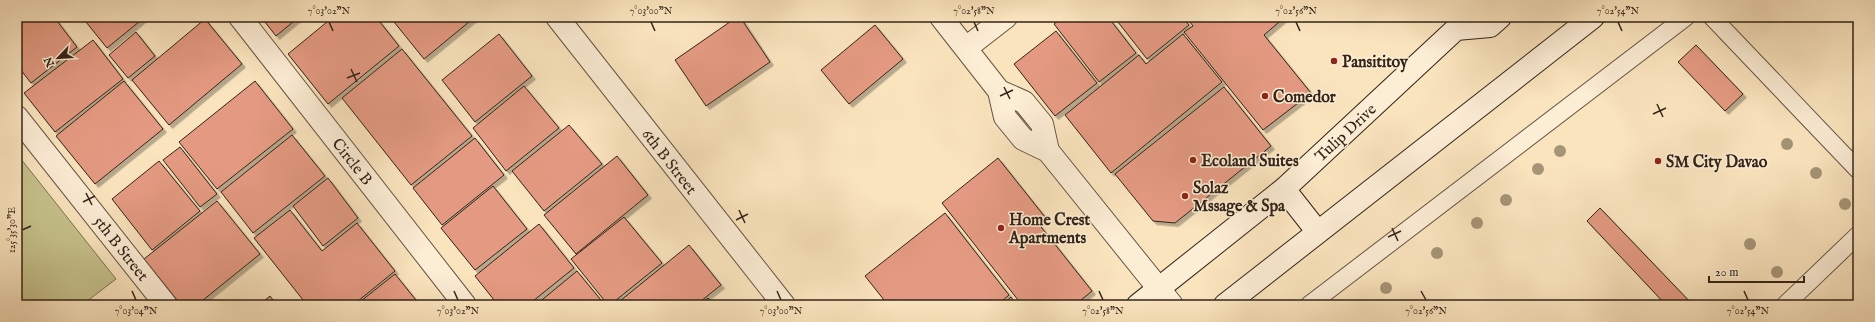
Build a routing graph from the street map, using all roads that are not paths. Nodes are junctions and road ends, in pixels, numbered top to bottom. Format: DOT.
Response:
graph roads {
  1 [pos="240,17"];
  2 [pos="557,17"];
  3 [pos="941,17"];
  4 [pos="1006,17"];
  5 [pos="1500,17"];
  6 [pos="1593,17"];
  7 [pos="1686,17"];
  8 [pos="1712,17"];
  9 [pos="966,48"];
  10 [pos="17,117"];
  11 [pos="1858,170"];
  12 [pos="1284,189"];
  13 [pos="1317,231"];
  14 [pos="1858,235"];
  15 [pos="1158,288"];
  16 [pos="166,305"];
  17 [pos="465,305"];
  18 [pos="784,305"];
  19 [pos="1138,305"];
  20 [pos="1172,305"];
  21 [pos="1225,305"];
  22 [pos="1310,305"];
  23 [pos="1785,305"];
  1 -- 17 [label="street, Circle B"];
  2 -- 18 [label="street, 6th B Street"];
  3 -- 9 [label="street"];
  4 -- 9 [label="street"];
  5 -- 12 [label="street, Tulip Drive"];
  6 -- 13 [label="street"];
  7 -- 22 [label="lane"];
  8 -- 11 [label="lane"];
  9 -- 15 [label="street"];
  10 -- 16 [label="street, 5th B Street"];
  12 -- 13 [label="street"];
  12 -- 15 [label="street, Tulip Drive"];
  13 -- 21 [label="street"];
  14 -- 23 [label="lane"];
  15 -- 19 [label="street, Tulip Drive"];
  15 -- 20 [label="street"];
}
